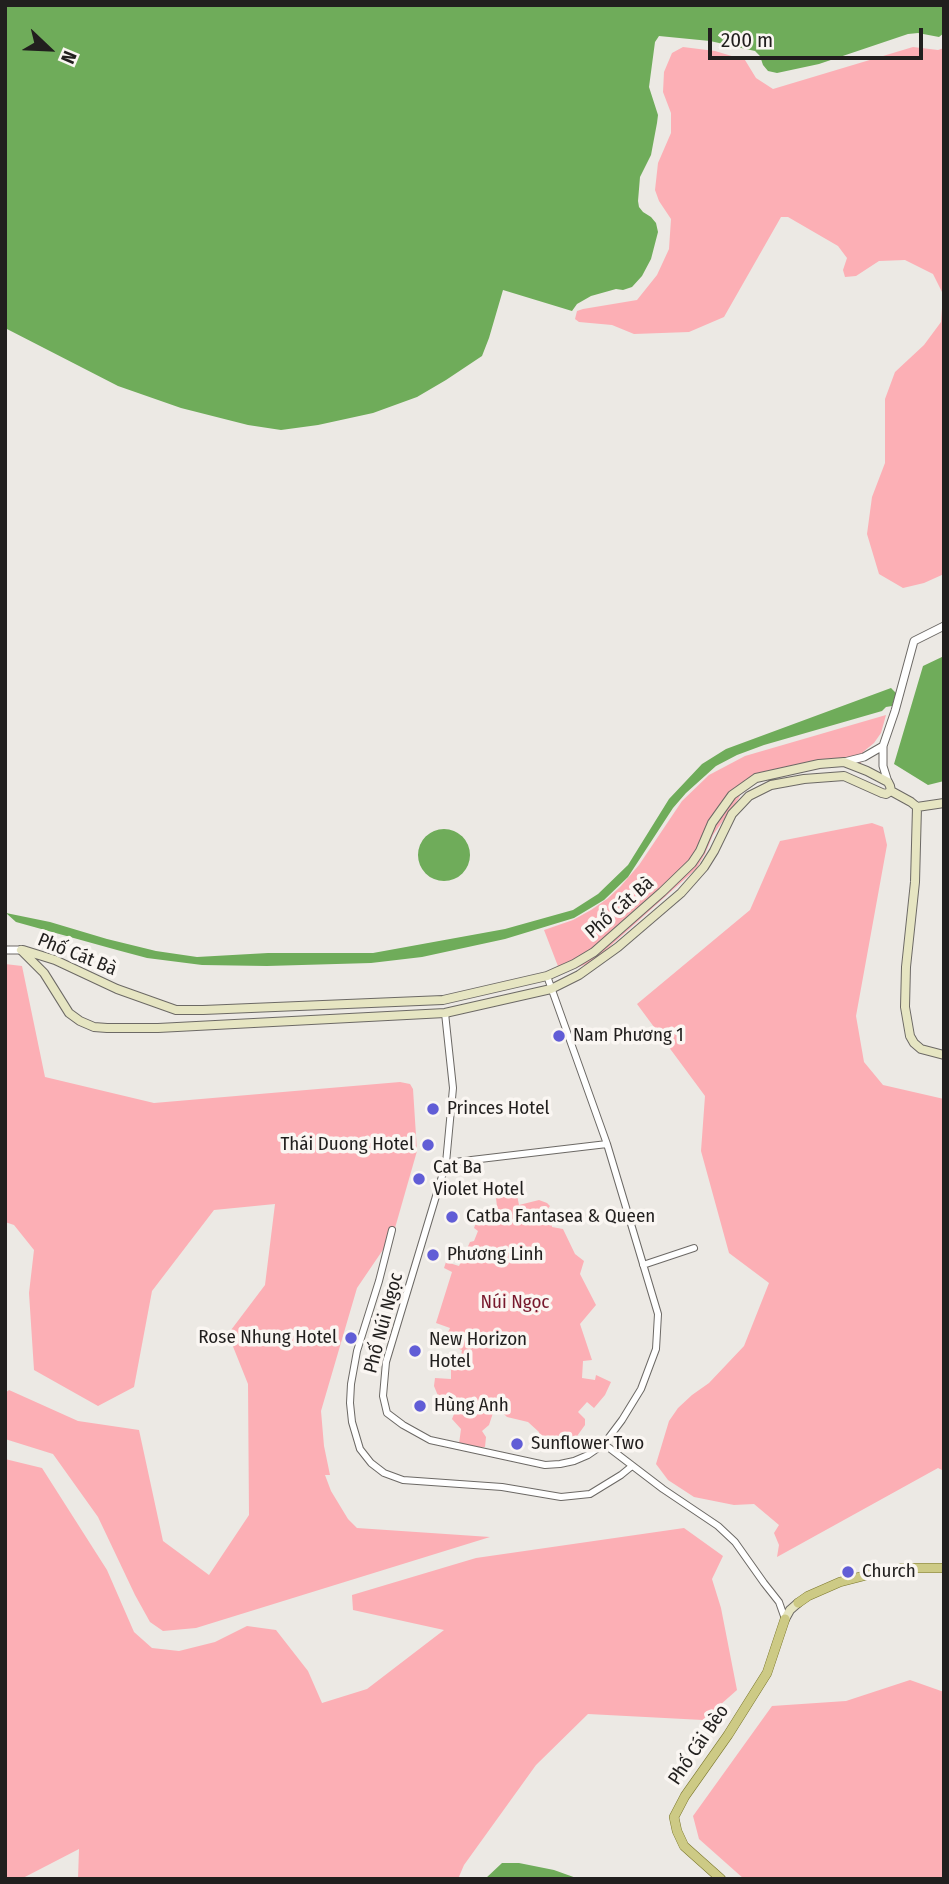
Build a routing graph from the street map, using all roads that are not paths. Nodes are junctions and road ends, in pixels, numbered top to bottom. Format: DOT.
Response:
graph roads {
  1 [pos="944,626"];
  2 [pos="883,746"];
  3 [pos="844,762"];
  4 [pos="844,776"];
  5 [pos="743,786"];
  6 [pos="889,787"];
  7 [pos="749,796"];
  8 [pos="944,803"];
  9 [pos="917,807"];
  10 [pos="662,892"];
  11 [pos="670,902"];
  12 [pos="5,950"];
  13 [pos="21,950"];
  14 [pos="547,976"];
  15 [pos="551,989"];
  16 [pos="443,1000"];
  17 [pos="293,1006"];
  18 [pos="445,1013"];
  19 [pos="293,1020"];
  20 [pos="944,1055"];
  21 [pos="607,1144"];
  22 [pos="446,1163"];
  23 [pos="392,1230"];
  24 [pos="694,1248"];
  25 [pos="643,1265"];
  26 [pos="604,1444"];
  27 [pos="632,1466"];
  28 [pos="944,1568"];
  29 [pos="779,1602"];
  30 [pos="798,1603"];
  31 [pos="785,1619"];
  32 [pos="721,1879"];
  1 -- 2 [label="street"];
  2 -- 3 [label="street"];
  2 -- 6 [label="street"];
  3 -- 4 [label="main road"];
  3 -- 5 [label="main road, Phố Cát Bà"];
  3 -- 6 [label="main road, Phố Cát Bà"];
  4 -- 6 [label="main road, Phố Cát Bà"];
  4 -- 7 [label="main road, Phố Cát Bà"];
  5 -- 7 [label="main road"];
  5 -- 10 [label="main road, Phố Cát Bà"];
  6 -- 9 [label="main road, Phố Cát Bà"];
  7 -- 11 [label="main road, Phố Cát Bà"];
  8 -- 9 [label="main road"];
  9 -- 20 [label="main road"];
  10 -- 11 [label="main road"];
  10 -- 14 [label="main road, Phố Cát Bà"];
  11 -- 15 [label="main road, Phố Cát Bà"];
  12 -- 13 [label="street"];
  13 -- 17 [label="main road, Phố Cát Bà"];
  13 -- 19 [label="main road, Phố Cát Bà"];
  14 -- 15 [label="street, Phố Núi Ngọc"];
  14 -- 16 [label="main road, Phố Cát Bà"];
  15 -- 18 [label="main road, Phố Cát Bà"];
  15 -- 21 [label="street, Phố Núi Ngọc"];
  16 -- 17 [label="main road, Phố Cát Bà"];
  16 -- 18 [label="street"];
  17 -- 19 [label="main road"];
  18 -- 19 [label="main road, Phố Cát Bà"];
  18 -- 22 [label="street, Phố Núi Ngọc"];
  21 -- 22 [label="street"];
  21 -- 25 [label="street, Phố Núi Ngọc"];
  22 -- 26 [label="street, Phố Núi Ngọc"];
  23 -- 27 [label="street"];
  24 -- 25 [label="street"];
  25 -- 26 [label="street, Phố Núi Ngọc"];
  26 -- 27 [label="street"];
  27 -- 29 [label="street"];
  28 -- 30 [label="main road, Phố Cái Bèo"];
  29 -- 30 [label="street"];
  29 -- 31 [label="street"];
  30 -- 31 [label="main road, Phố Cái Bèo"];
  31 -- 32 [label="main road, Phố Cái Bèo"];
}
